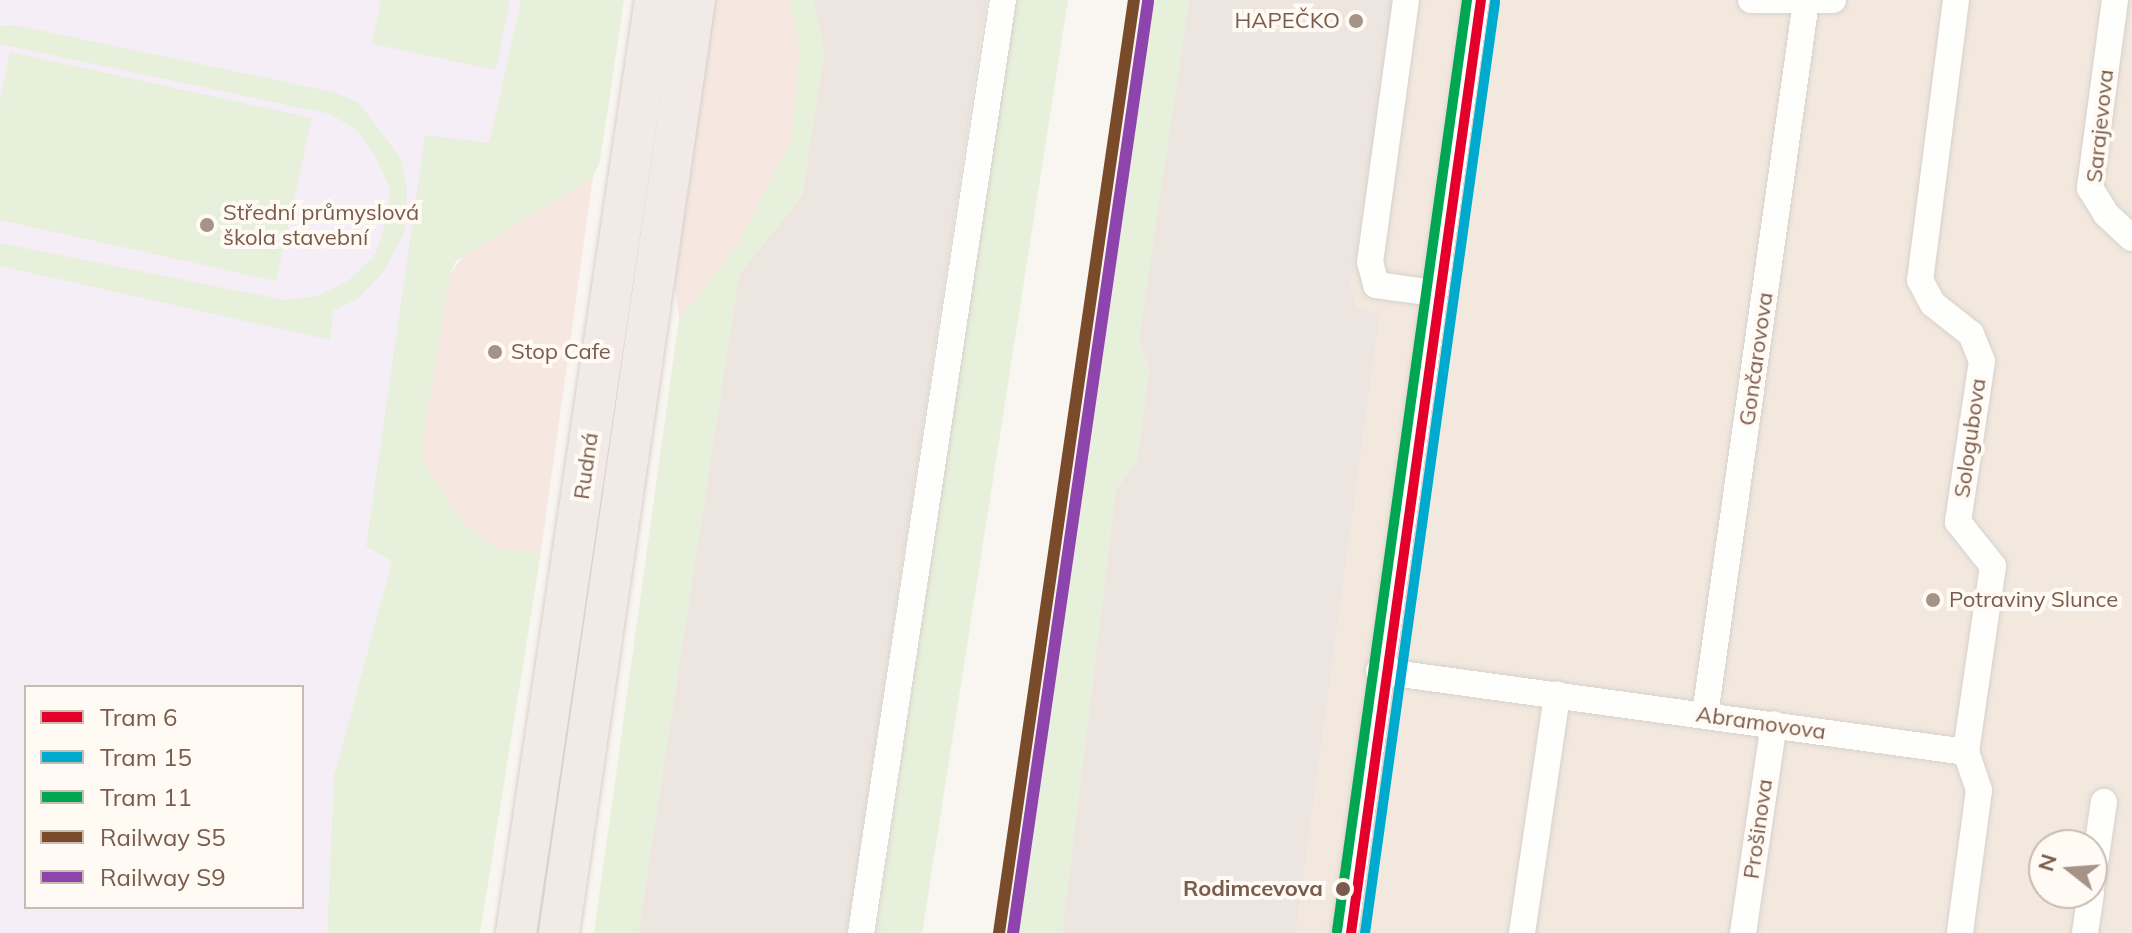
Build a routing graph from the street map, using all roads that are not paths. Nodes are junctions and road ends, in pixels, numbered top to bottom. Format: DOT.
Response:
graph roads {
  1 [pos="655,0"];
  2 [pos="695,0"];
  3 [pos="1003,0"];
  4 [pos="1406,0"];
  5 [pos="1476,0"];
  6 [pos="1751,0"];
  7 [pos="1833,0"];
  8 [pos="1956,0"];
  9 [pos="2115,0"];
  10 [pos="1806,2"];
  11 [pos="2132,238"];
  12 [pos="1434,293"];
  13 [pos="1379,671"];
  14 [pos="1557,695"];
  15 [pos="1705,715"];
  16 [pos="1774,724"];
  17 [pos="1966,752"];
  18 [pos="2104,802"];
  19 [pos="2100,829"];
  20 [pos="2089,909"];
  21 [pos="516,933"];
  22 [pos="559,933"];
  23 [pos="861,933"];
  24 [pos="1345,933"];
  25 [pos="1522,933"];
  26 [pos="1743,933"];
  27 [pos="1960,933"];
  28 [pos="2085,933"];
  1 -- 21 [label="highway, Rudná"];
  2 -- 22 [label="highway, Rudná"];
  3 -- 23 [label="street"];
  4 -- 12 [label="street"];
  5 -- 12 [label="street"];
  6 -- 10 [label="street"];
  7 -- 10 [label="street"];
  8 -- 17 [label="street, Sologubova"];
  9 -- 11 [label="street, Sarajevova"];
  10 -- 15 [label="street, Gončarovova"];
  12 -- 13 [label="street"];
  13 -- 14 [label="street, Abramovova"];
  13 -- 24 [label="street"];
  14 -- 15 [label="street, Abramovova"];
  14 -- 25 [label="street"];
  15 -- 16 [label="street, Abramovova"];
  16 -- 17 [label="street, Abramovova"];
  16 -- 26 [label="street, Prošinova"];
  17 -- 27 [label="street, Sologubova"];
  18 -- 19 [label="street"];
  20 -- 28 [label="street"];
}
